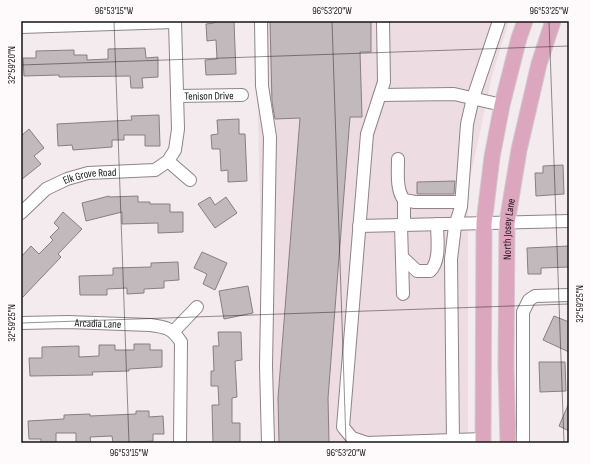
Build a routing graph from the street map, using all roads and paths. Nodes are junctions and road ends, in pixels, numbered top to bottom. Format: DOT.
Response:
graph roads {
  1 [pos="261,21"];
  2 [pos="384,21"];
  3 [pos="499,21"];
  4 [pos="525,21"];
  5 [pos="553,21"];
  6 [pos="175,22"];
  7 [pos="21,27"];
  8 [pos="242,95"];
  9 [pos="380,95"];
  10 [pos="177,96"];
  11 [pos="473,98"];
  12 [pos="502,105"];
  13 [pos="398,159"];
  14 [pos="168,161"];
  15 [pos="190,180"];
  16 [pos="404,200"];
  17 [pos="461,202"];
  18 [pos="21,213"];
  19 [pos="569,221"];
  20 [pos="484,223"];
  21 [pos="507,223"];
  22 [pos="437,224"];
  23 [pos="456,224"];
  24 [pos="403,225"];
  25 [pos="359,226"];
  26 [pos="402,257"];
  27 [pos="435,265"];
  28 [pos="452,265"];
  29 [pos="403,294"];
  30 [pos="569,295"];
  31 [pos="197,307"];
  32 [pos="21,323"];
  33 [pos="174,331"];
  34 [pos="454,441"];
  35 [pos="483,441"];
  36 [pos="180,443"];
  37 [pos="268,443"];
  38 [pos="508,443"];
  39 [pos="523,443"];
  1 -- 37 [label="street"];
  2 -- 9 [label="street"];
  3 -- 11 [label="street"];
  4 -- 12 [label="main road, North Josey Lane"];
  5 -- 21 [label="main road, North Josey Lane"];
  6 -- 7 [label="street"];
  6 -- 10 [label="street"];
  8 -- 10 [label="street, Tenison Drive"];
  9 -- 11 [label="street"];
  9 -- 25 [label="street"];
  10 -- 14 [label="street"];
  11 -- 12 [label="street"];
  11 -- 17 [label="street"];
  12 -- 20 [label="main road, North Josey Lane"];
  13 -- 16 [label="street"];
  14 -- 15 [label="street"];
  14 -- 18 [label="street, Elk Grove Road"];
  16 -- 17 [label="street"];
  16 -- 24 [label="street"];
  17 -- 23 [label="street"];
  19 -- 21 [label="street"];
  20 -- 21 [label="street"];
  20 -- 23 [label="street"];
  20 -- 35 [label="main road, North Josey Lane"];
  21 -- 38 [label="main road, North Josey Lane"];
  22 -- 23 [label="street"];
  22 -- 24 [label="street"];
  22 -- 27 [label="street"];
  23 -- 28 [label="street"];
  24 -- 25 [label="street"];
  24 -- 26 [label="street"];
  25 -- 34 [label="street"];
  26 -- 27 [label="street"];
  26 -- 29 [label="street"];
  27 -- 28 [label="street"];
  28 -- 34 [label="street"];
  30 -- 39 [label="street"];
  31 -- 33 [label="street"];
  32 -- 33 [label="street, Arcadia Lane"];
  33 -- 36 [label="street"];
  34 -- 35 [label="street"];
}
